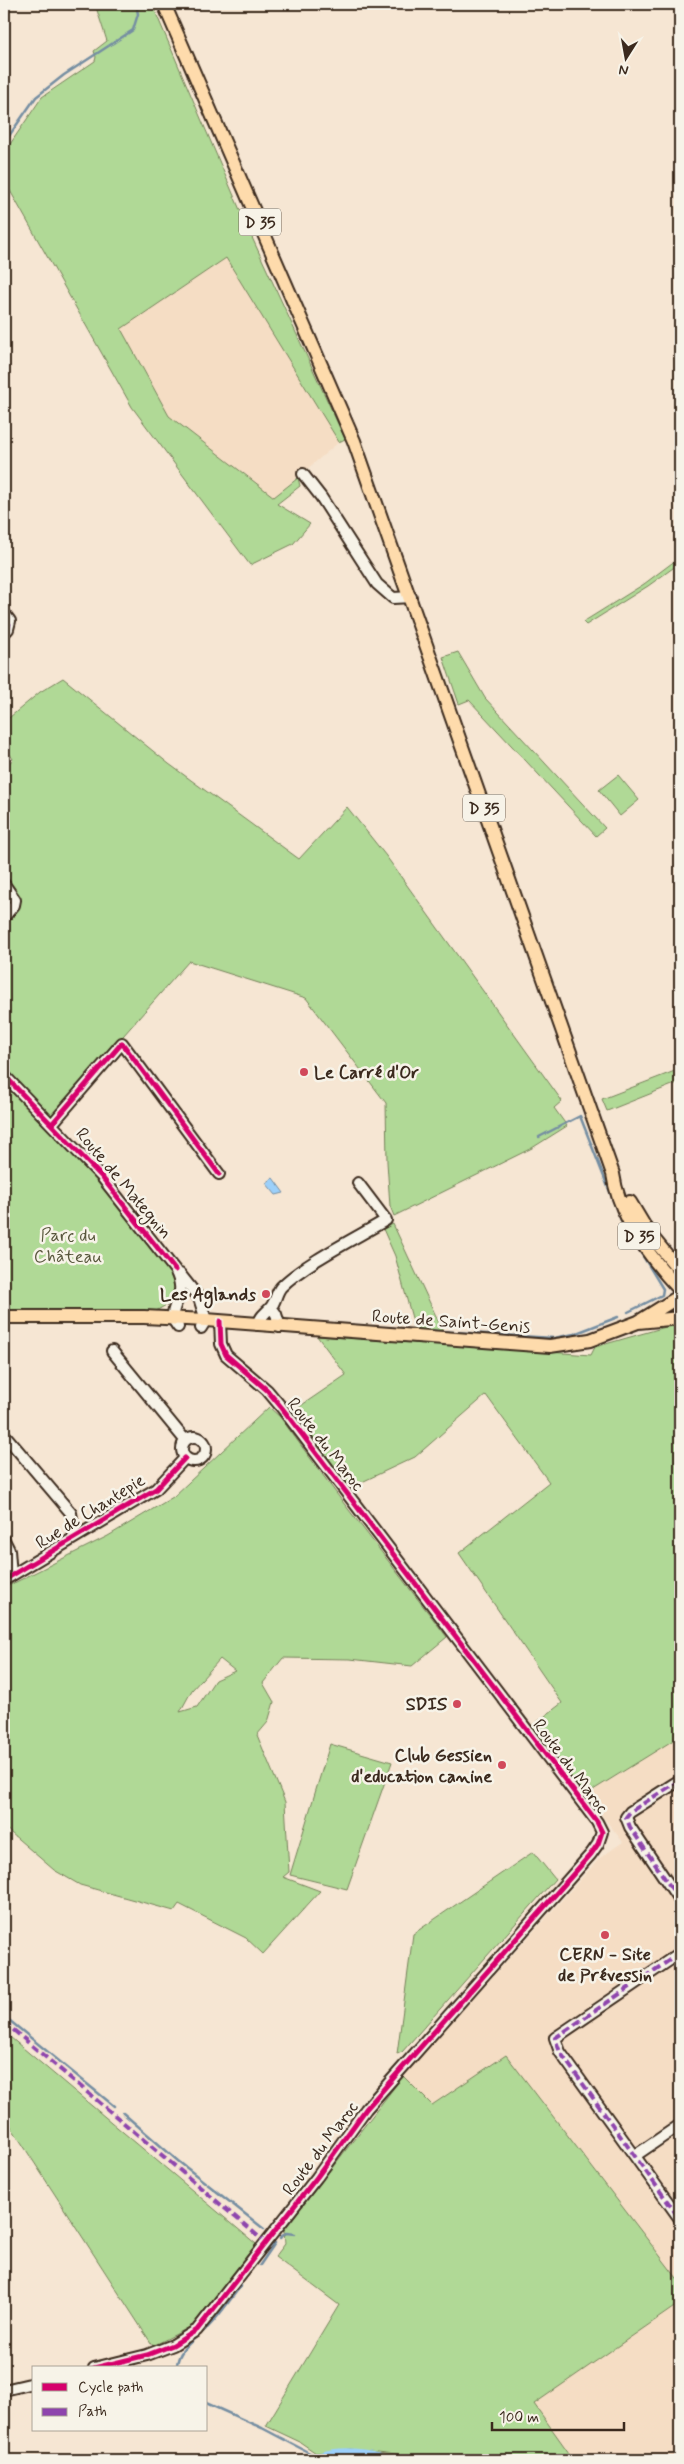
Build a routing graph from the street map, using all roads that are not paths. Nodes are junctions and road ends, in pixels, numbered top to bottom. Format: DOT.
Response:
graph roads {
  1 [pos="164,4"];
  2 [pos="303,474"];
  3 [pos="411,597"];
  4 [pos="4,613"];
  5 [pos="4,633"];
  6 [pos="4,884"];
  7 [pos="4,917"];
  8 [pos="4,1075"];
  9 [pos="52,1124"];
  10 [pos="219,1174"];
  11 [pos="613,1174"];
  12 [pos="358,1183"];
  13 [pos="175,1270"];
  14 [pos="680,1271"];
  15 [pos="680,1290"];
  16 [pos="680,1296"];
  17 [pos="271,1307"];
  18 [pos="4,1316"];
  19 [pos="680,1318"];
  20 [pos="638,1322"];
  21 [pos="175,1323"];
  22 [pos="204,1324"];
  23 [pos="220,1325"];
  24 [pos="258,1325"];
  25 [pos="280,1327"];
  26 [pos="112,1351"];
  27 [pos="4,1434"];
  28 [pos="185,1440"];
  29 [pos="185,1458"];
  30 [pos="74,1537"];
  31 [pos="4,1540"];
  32 [pos="7,1578"];
  33 [pos="680,1780"];
  34 [pos="680,1901"];
  35 [pos="680,1953"];
  36 [pos="680,2125"];
  37 [pos="636,2155"];
  38 [pos="680,2219"];
  39 [pos="102,2366"];
  40 [pos="32,2383"];
  41 [pos="4,2390"];
  1 -- 3 [label="main road, D 35"];
  2 -- 3 [label="street"];
  3 -- 11 [label="main road, D 35"];
  4 -- 5 [label="street"];
  6 -- 7 [label="street"];
  8 -- 9 [label="street, Route de Mategnin"];
  9 -- 10 [label="street"];
  9 -- 13 [label="street, Route de Mategnin"];
  11 -- 14 [label="main road, D 35"];
  11 -- 15 [label="main road, D 35"];
  12 -- 17 [label="street"];
  13 -- 21 [label="street, Route de Mategnin"];
  13 -- 22 [label="street, Route de Mategnin"];
  16 -- 20 [label="main road, Route de Saint-Genis"];
  17 -- 24 [label="street"];
  17 -- 25 [label="street"];
  18 -- 21 [label="main road, Route de Saint-Genis"];
  19 -- 20 [label="main road, Route de Saint-Genis"];
  20 -- 25 [label="main road, Route de Saint-Genis"];
  21 -- 22 [label="main road, Route de Saint-Genis"];
  22 -- 23 [label="main road, Route de Saint-Genis"];
  23 -- 24 [label="main road, Route de Saint-Genis"];
  23 -- 39 [label="street, Route du Maroc"];
  24 -- 25 [label="main road, Route de Saint-Genis"];
  26 -- 28 [label="street"];
  27 -- 30 [label="street"];
  28 -- 29 [label="street"];
  28 -- 29 [label="street"];
  29 -- 30 [label="street, Rue de Chantepie"];
  30 -- 32 [label="street, Rue de Chantepie"];
  31 -- 32 [label="street"];
  33 -- 34 [label="street"];
  35 -- 37 [label="street"];
  36 -- 37 [label="street"];
  37 -- 38 [label="street"];
  40 -- 41 [label="street"];
}
